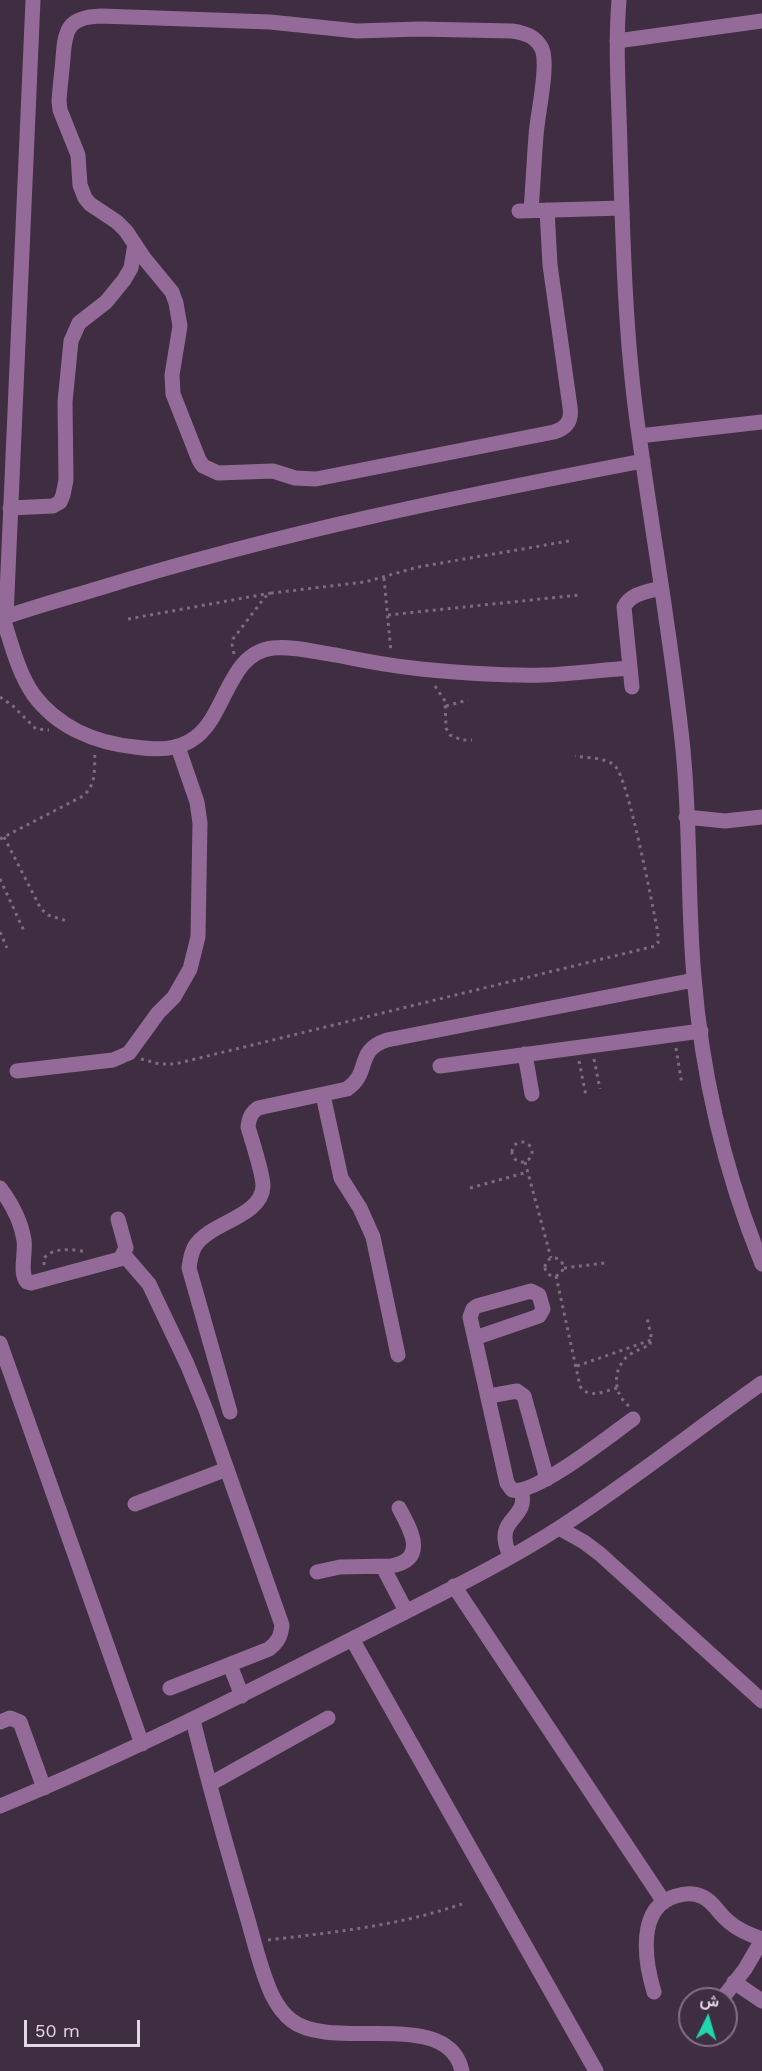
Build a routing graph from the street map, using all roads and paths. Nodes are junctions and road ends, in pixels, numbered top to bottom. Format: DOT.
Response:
graph roads {
  1 [pos="33,0"];
  2 [pos="619,0"];
  3 [pos="762,21"];
  4 [pos="617,41"];
  5 [pos="622,208"];
  6 [pos="532,211"];
  7 [pos="135,244"];
  8 [pos="149,264"];
  9 [pos="131,268"];
  10 [pos="762,422"];
  11 [pos="639,436"];
  12 [pos="643,461"];
  13 [pos="10,508"];
  14 [pos="569,541"];
  15 [pos="384,578"];
  16 [pos="661,588"];
  17 [pos="272,593"];
  18 [pos="579,595"];
  19 [pos="388,615"];
  20 [pos="3,618"];
  21 [pos="128,619"];
  22 [pos="243,665"];
  23 [pos="393,666"];
  24 [pos="630,668"];
  25 [pos="420,669"];
  26 [pos="632,687"];
  27 [pos="0,697"];
  28 [pos="468,700"];
  29 [pos="446,706"];
  30 [pos="64,724"];
  31 [pos="95,739"];
  32 [pos="472,740"];
  33 [pos="178,747"];
  34 [pos="575,756"];
  35 [pos="686,817"];
  36 [pos="762,817"];
  37 [pos="2,838"];
  38 [pos="0,879"];
  39 [pos="67,921"];
  40 [pos="0,932"];
  41 [pos="25,933"];
  42 [pos="7,948"];
  43 [pos="694,980"];
  44 [pos="701,1030"];
  45 [pos="674,1034"];
  46 [pos="596,1045"];
  47 [pos="576,1047"];
  48 [pos="129,1053"];
  49 [pos="525,1054"];
  50 [pos="440,1066"];
  51 [pos="17,1071"];
  52 [pos="682,1085"];
  53 [pos="600,1089"];
  54 [pos="532,1094"];
  55 [pos="323,1095"];
  56 [pos="586,1096"];
  57 [pos="525,1162"];
  58 [pos="528,1172"];
  59 [pos="0,1188"];
  60 [pos="470,1188"];
  61 [pos="118,1219"];
  62 [pos="124,1254"];
  63 [pos="551,1258"];
  64 [pos="605,1263"];
  65 [pos="762,1264"];
  66 [pos="564,1268"];
  67 [pos="556,1276"];
  68 [pos="647,1318"];
  69 [pos="475,1338"];
  70 [pos="651,1340"];
  71 [pos="0,1343"];
  72 [pos="398,1355"];
  73 [pos="576,1366"];
  74 [pos="762,1383"];
  75 [pos="617,1388"];
  76 [pos="489,1396"];
  77 [pos="230,1412"];
  78 [pos="633,1419"];
  79 [pos="227,1469"];
  80 [pos="547,1479"];
  81 [pos="521,1490"];
  82 [pos="135,1504"];
  83 [pos="399,1508"];
  84 [pos="559,1528"];
  85 [pos="510,1557"];
  86 [pos="383,1567"];
  87 [pos="317,1572"];
  88 [pos="454,1586"];
  89 [pos="406,1611"];
  90 [pos="352,1639"];
  91 [pos="230,1665"];
  92 [pos="170,1688"];
  93 [pos="242,1696"];
  94 [pos="762,1701"];
  95 [pos="328,1718"];
  96 [pos="193,1720"];
  97 [pos="0,1722"];
  98 [pos="142,1744"];
  99 [pos="210,1784"];
  100 [pos="44,1788"];
  101 [pos="0,1806"];
  102 [pos="664,1902"];
  103 [pos="462,1904"];
  104 [pos="762,1939"];
  105 [pos="255,1941"];
  106 [pos="734,1982"];
  107 [pos="730,1987"];
  108 [pos="654,1992"];
  109 [pos="762,2001"];
  110 [pos="462,2071"];
  111 [pos="596,2071"];
  1 -- 13 [label="street"];
  2 -- 4 [label="street"];
  3 -- 4 [label="street"];
  4 -- 5 [label="street"];
  5 -- 6 [label="street"];
  5 -- 11 [label="street"];
  6 -- 7 [label="street"];
  6 -- 8 [label="street"];
  7 -- 8 [label="street"];
  7 -- 9 [label="street"];
  8 -- 9 [label="street"];
  9 -- 13 [label="street"];
  10 -- 11 [label="street"];
  11 -- 12 [label="street"];
  12 -- 16 [label="street"];
  12 -- 20 [label="street"];
  13 -- 20 [label="street"];
  14 -- 15 [label="path"];
  15 -- 17 [label="path"];
  15 -- 19 [label="path"];
  16 -- 24 [label="street"];
  16 -- 35 [label="street"];
  17 -- 21 [label="path"];
  17 -- 22 [label="path"];
  18 -- 19 [label="path"];
  19 -- 23 [label="path"];
  20 -- 30 [label="street"];
  22 -- 23 [label="street"];
  22 -- 33 [label="street"];
  23 -- 25 [label="street"];
  24 -- 25 [label="street"];
  24 -- 26 [label="street"];
  25 -- 29 [label="path"];
  27 -- 30 [label="path"];
  28 -- 29 [label="path"];
  29 -- 32 [label="path"];
  30 -- 31 [label="street"];
  31 -- 33 [label="street"];
  31 -- 37 [label="path"];
  33 -- 48 [label="street"];
  34 -- 48 [label="path"];
  35 -- 36 [label="street"];
  35 -- 43 [label="street"];
  37 -- 39 [label="path"];
  38 -- 41 [label="path"];
  40 -- 42 [label="path"];
  43 -- 44 [label="street"];
  43 -- 55 [label="street"];
  44 -- 45 [label="street"];
  44 -- 65 [label="street"];
  45 -- 46 [label="street"];
  45 -- 52 [label="path"];
  46 -- 47 [label="street"];
  46 -- 53 [label="path"];
  47 -- 49 [label="street"];
  47 -- 56 [label="path"];
  48 -- 51 [label="street"];
  49 -- 50 [label="street"];
  49 -- 54 [label="street"];
  55 -- 72 [label="street"];
  55 -- 77 [label="street"];
  57 -- 57 [label="path"];
  57 -- 58 [label="path"];
  58 -- 60 [label="path"];
  58 -- 63 [label="path"];
  59 -- 62 [label="street"];
  61 -- 62 [label="street"];
  62 -- 79 [label="street"];
  63 -- 66 [label="path"];
  63 -- 67 [label="path"];
  64 -- 66 [label="path"];
  66 -- 67 [label="path"];
  67 -- 73 [label="path"];
  68 -- 70 [label="path"];
  69 -- 69 [label="street"];
  69 -- 76 [label="street"];
  70 -- 73 [label="path"];
  70 -- 75 [label="path"];
  71 -- 98 [label="street"];
  73 -- 75 [label="path"];
  74 -- 84 [label="street"];
  75 -- 78 [label="path"];
  76 -- 80 [label="street"];
  76 -- 81 [label="street"];
  78 -- 80 [label="street"];
  79 -- 82 [label="street"];
  79 -- 91 [label="street"];
  80 -- 81 [label="street"];
  81 -- 85 [label="street"];
  83 -- 86 [label="street"];
  84 -- 85 [label="street"];
  84 -- 94 [label="street"];
  85 -- 88 [label="street"];
  86 -- 87 [label="street"];
  86 -- 89 [label="street"];
  88 -- 89 [label="street"];
  88 -- 102 [label="street"];
  89 -- 90 [label="street"];
  90 -- 93 [label="street"];
  90 -- 111 [label="street"];
  91 -- 92 [label="street"];
  91 -- 93 [label="street"];
  93 -- 96 [label="street"];
  95 -- 99 [label="street"];
  96 -- 98 [label="street"];
  96 -- 99 [label="street"];
  97 -- 100 [label="street"];
  98 -- 100 [label="street"];
  99 -- 105 [label="street"];
  100 -- 101 [label="street"];
  102 -- 104 [label="street"];
  102 -- 108 [label="street"];
  103 -- 105 [label="path"];
  104 -- 106 [label="street"];
  105 -- 110 [label="street"];
  106 -- 107 [label="street"];
  106 -- 109 [label="street"];
}
